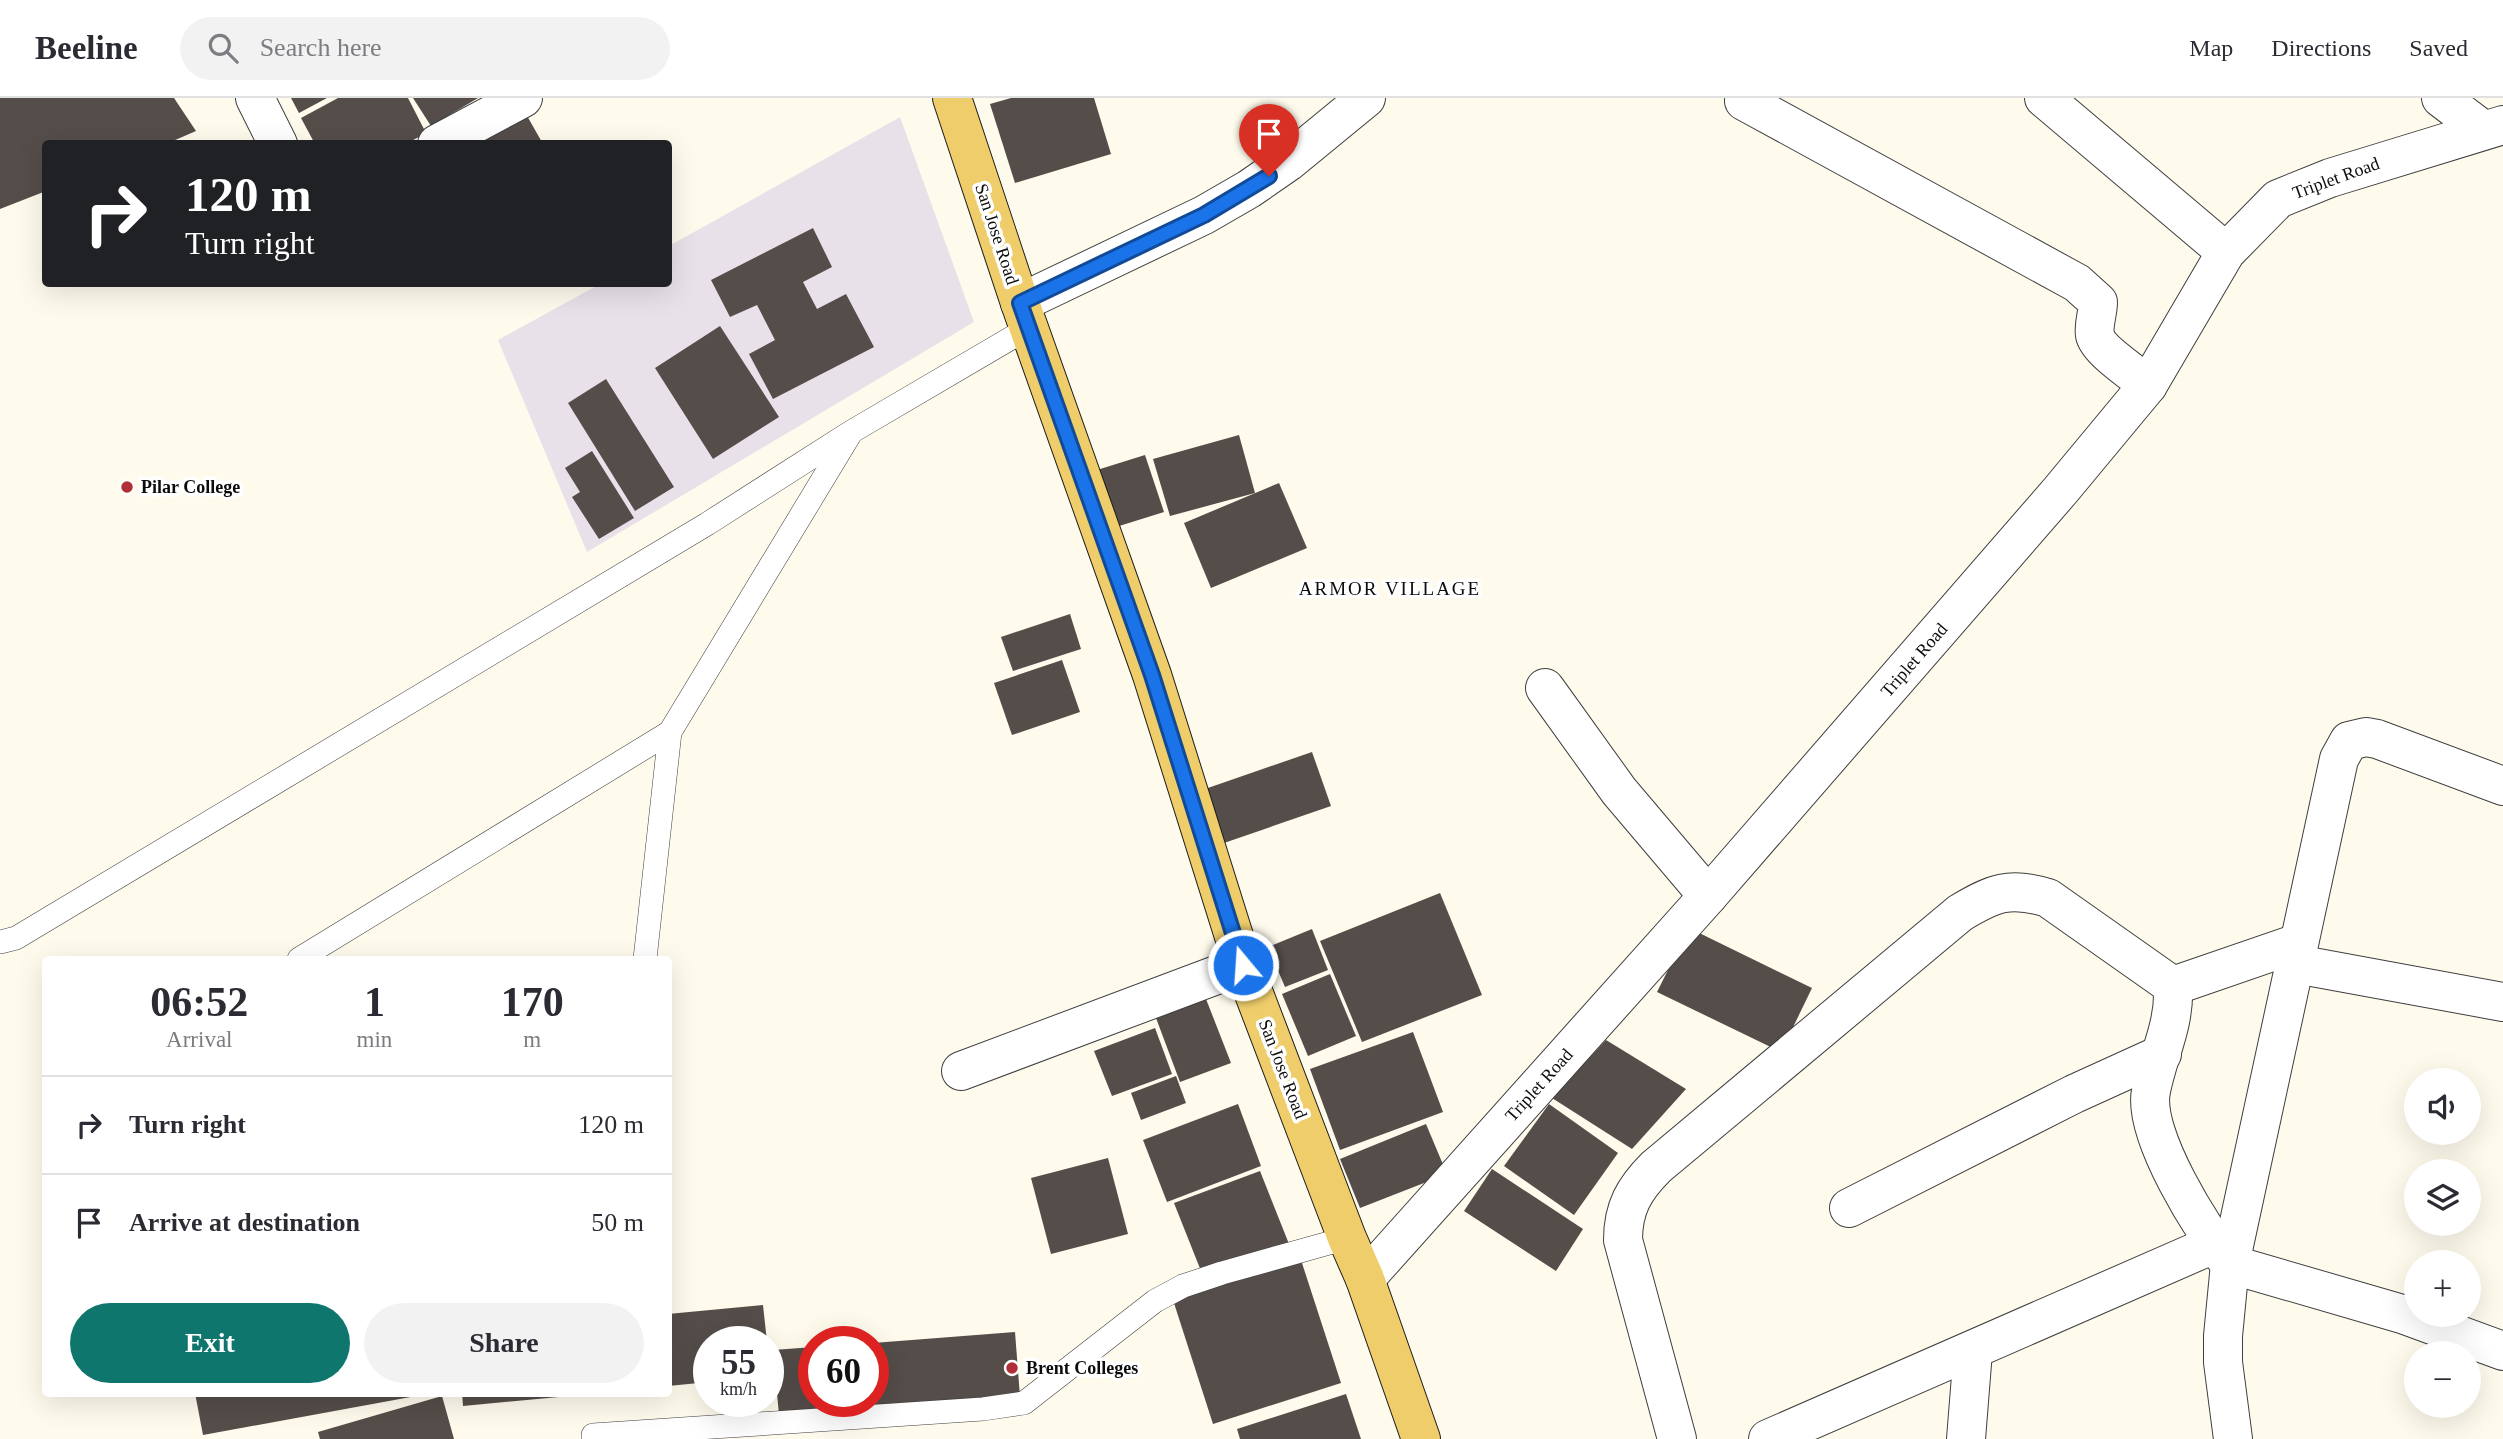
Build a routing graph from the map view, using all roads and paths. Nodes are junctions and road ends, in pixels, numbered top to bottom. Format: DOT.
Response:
graph roads {
  1 [pos="256,98"];
  2 [pos="523,98"];
  3 [pos="952,98"];
  4 [pos="1366,98"];
  5 [pos="2044,98"];
  6 [pos="2441,98"];
  7 [pos="1744,101"];
  8 [pos="2493,127"];
  9 [pos="276,140"];
  10 [pos="445,140"];
  11 [pos="2226,251"];
  12 [pos="1025,315"];
  13 [pos="2148,384"];
  14 [pos="851,432"];
  15 [pos="1545,688"];
  16 [pos="670,732"];
  17 [pos="2503,786"];
  18 [pos="1708,896"];
  19 [pos="0,942"];
  20 [pos="2297,953"];
  21 [pos="304,956"];
  22 [pos="645,956"];
  23 [pos="1243,965"];
  24 [pos="2173,986"];
  25 [pos="2503,1002"];
  26 [pos="2162,1054"];
  27 [pos="961,1071"];
  28 [pos="1849,1208"];
  29 [pos="1347,1238"];
  30 [pos="2222,1254"];
  31 [pos="1365,1279"];
  32 [pos="1973,1351"];
  33 [pos="2503,1351"];
  34 [pos="593,1435"];
  35 [pos="1421,1439"];
  36 [pos="1677,1439"];
  37 [pos="1768,1439"];
  38 [pos="1966,1439"];
  39 [pos="2233,1439"];
  1 -- 9 [label="street"];
  2 -- 10 [label="street"];
  3 -- 12 [label="main road, San Jose Road"];
  4 -- 12 [label="street"];
  5 -- 11 [label="street"];
  6 -- 8 [label="street"];
  7 -- 13 [label="street"];
  8 -- 11 [label="street, Triplet Road"];
  11 -- 13 [label="street, Triplet Road"];
  12 -- 14 [label="lane"];
  12 -- 23 [label="main road, San Jose Road"];
  13 -- 18 [label="street, Triplet Road"];
  14 -- 16 [label="lane"];
  14 -- 19 [label="lane"];
  15 -- 18 [label="street"];
  16 -- 21 [label="lane"];
  16 -- 22 [label="lane"];
  17 -- 20 [label="street"];
  18 -- 31 [label="street, Triplet Road"];
  20 -- 24 [label="street"];
  20 -- 25 [label="street"];
  20 -- 30 [label="street"];
  23 -- 27 [label="street"];
  23 -- 29 [label="main road, San Jose Road"];
  24 -- 26 [label="street"];
  24 -- 36 [label="street"];
  26 -- 28 [label="street"];
  26 -- 30 [label="street"];
  29 -- 31 [label="main road, San Jose Road"];
  29 -- 34 [label="lane"];
  30 -- 32 [label="street"];
  30 -- 33 [label="street"];
  30 -- 39 [label="street"];
  31 -- 35 [label="main road, San Jose Road"];
  32 -- 37 [label="street"];
  32 -- 38 [label="street"];
}
